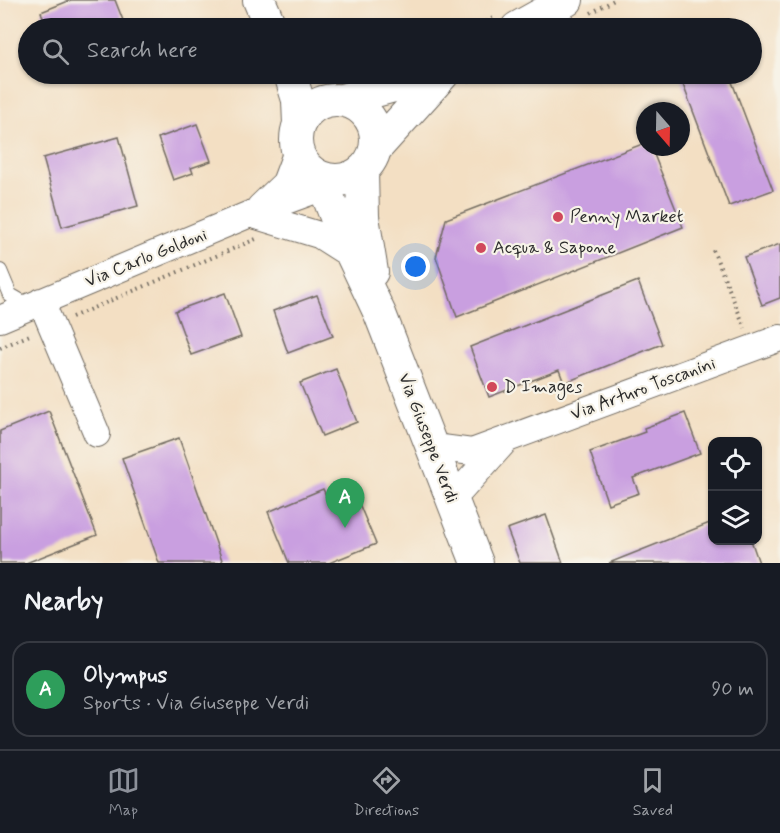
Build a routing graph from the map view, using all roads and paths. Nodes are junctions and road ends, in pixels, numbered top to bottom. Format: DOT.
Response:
graph roads {
  1 [pos="259,0"];
  2 [pos="567,0"];
  3 [pos="267,18"];
  4 [pos="535,18"];
  5 [pos="293,84"];
  6 [pos="416,84"];
  7 [pos="441,84"];
  8 [pos="342,100"];
  9 [pos="298,137"];
  10 [pos="345,173"];
  11 [pos="250,214"];
  12 [pos="260,238"];
  13 [pos="713,250"];
  14 [pos="352,256"];
  15 [pos="0,271"];
  16 [pos="35,304"];
  17 [pos="380,314"];
  18 [pos="0,319"];
  19 [pos="51,326"];
  20 [pos="736,335"];
  21 [pos="780,338"];
  22 [pos="0,348"];
  23 [pos="96,434"];
  24 [pos="505,440"];
  25 [pos="433,451"];
  26 [pos="450,494"];
  27 [pos="477,563"];
  1 -- 3 [label="street"];
  2 -- 4 [label="street"];
  5 -- 9 [label="street"];
  6 -- 8 [label="street"];
  7 -- 10 [label="street"];
  8 -- 9 [label="street"];
  8 -- 10 [label="street"];
  9 -- 10 [label="street"];
  9 -- 11 [label="street, Via Carlo Goldoni"];
  10 -- 11 [label="street, Via Carlo Goldoni"];
  10 -- 14 [label="street, Via Giuseppe Verdi"];
  10 -- 17 [label="street, Via Giuseppe Verdi"];
  11 -- 14 [label="street"];
  11 -- 16 [label="street, Via Carlo Goldoni"];
  12 -- 19 [label="path"];
  13 -- 20 [label="path"];
  14 -- 17 [label="street, Via Giuseppe Verdi"];
  15 -- 16 [label="lane"];
  16 -- 18 [label="street, Via Carlo Goldoni"];
  16 -- 19 [label="street"];
  17 -- 25 [label="street, Via Giuseppe Verdi"];
  19 -- 22 [label="path"];
  19 -- 23 [label="street"];
  21 -- 24 [label="street, Via Arturo Toscanini"];
  24 -- 25 [label="street, Via Arturo Toscanini"];
  24 -- 26 [label="street, Via Arturo Toscanini"];
  25 -- 26 [label="street, Via Giuseppe Verdi"];
  26 -- 27 [label="street, Via Giuseppe Verdi"];
}
